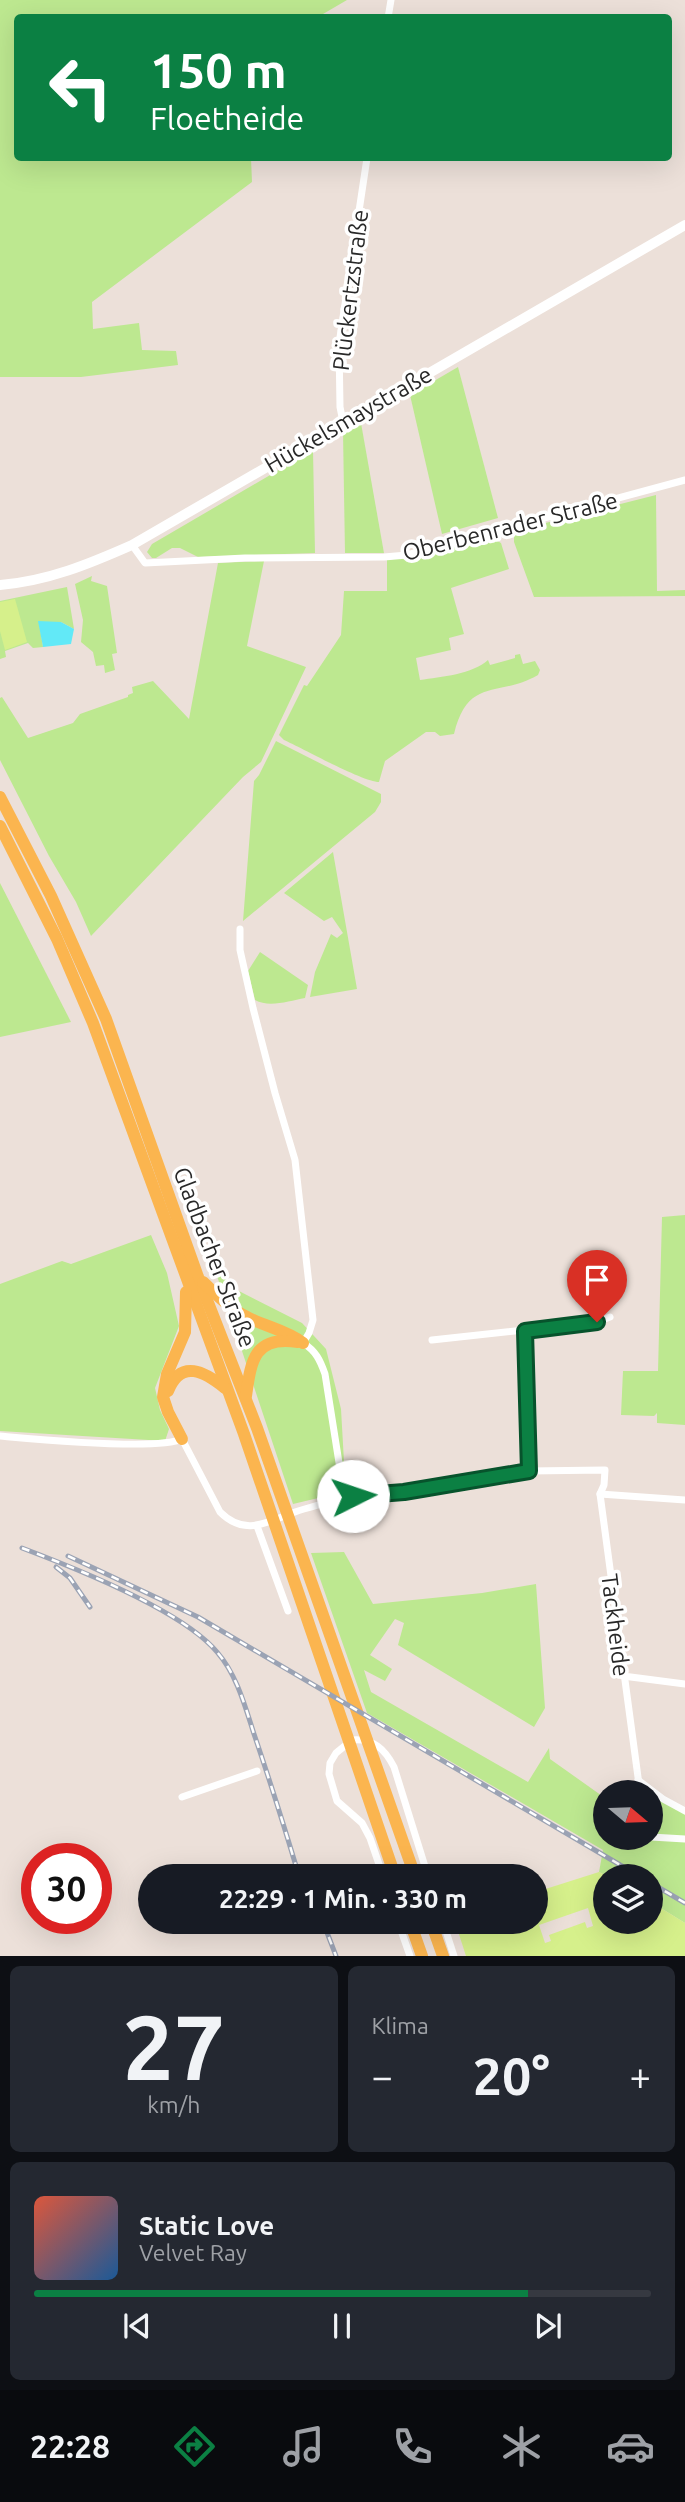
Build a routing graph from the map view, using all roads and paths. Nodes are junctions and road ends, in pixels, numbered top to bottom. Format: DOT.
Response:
graph roads {
  1 [pos="367,161"];
  2 [pos="685,225"];
  3 [pos="343,422"];
  4 [pos="685,480"];
  5 [pos="132,545"];
  6 [pos="0,585"];
  7 [pos="0,797"];
  8 [pos="0,826"];
  9 [pos="240,929"];
  10 [pos="192,1279"];
  11 [pos="610,1317"];
  12 [pos="525,1331"];
  13 [pos="432,1340"];
  14 [pos="303,1343"];
  15 [pos="228,1390"];
  16 [pos="246,1396"];
  17 [pos="165,1405"];
  18 [pos="0,1436"];
  19 [pos="182,1438"];
  20 [pos="529,1471"];
  21 [pos="343,1488"];
  22 [pos="600,1494"];
  23 [pos="353,1496"];
  24 [pos="338,1499"];
  25 [pos="685,1500"];
  26 [pos="257,1526"];
  27 [pos="288,1611"];
  28 [pos="623,1676"];
  29 [pos="685,1684"];
  30 [pos="257,1771"];
  31 [pos="638,1780"];
  32 [pos="182,1797"];
  33 [pos="663,1798"];
  34 [pos="685,1811"];
  35 [pos="663,1838"];
  36 [pos="685,1839"];
  37 [pos="379,1864"];
  38 [pos="391,1864"];
  39 [pos="411,1864"];
  40 [pos="424,1864"];
  41 [pos="406,1934"];
  42 [pos="414,1934"];
  43 [pos="435,1934"];
  44 [pos="447,1934"];
  45 [pos="418,1954"];
  46 [pos="443,1956"];
  47 [pos="454,1956"];
  1 -- 3 [label="street, Plückertzstraße"];
  2 -- 3 [label="main road, Hückelsmaystraße"];
  3 -- 5 [label="main road, Hückelsmaystraße"];
  4 -- 5 [label="street, Oberbenrader Straße"];
  5 -- 6 [label="main road, Hückelsmaystraße"];
  7 -- 10 [label="main road, Gladbacher Straße"];
  8 -- 10 [label="main road, Gladbacher Straße"];
  9 -- 14 [label="street"];
  10 -- 14 [label="main road"];
  10 -- 15 [label="main road, Gladbacher Straße"];
  10 -- 16 [label="main road, Gladbacher Straße"];
  10 -- 17 [label="main road"];
  11 -- 12 [label="street"];
  12 -- 13 [label="street"];
  12 -- 20 [label="street"];
  14 -- 16 [label="main road"];
  14 -- 21 [label="street"];
  15 -- 17 [label="main road"];
  15 -- 38 [label="main road, Gladbacher Straße"];
  16 -- 39 [label="main road, Gladbacher Straße"];
  17 -- 19 [label="main road"];
  18 -- 19 [label="street"];
  19 -- 26 [label="street"];
  20 -- 22 [label="street, Tackheide"];
  20 -- 23 [label="street"];
  21 -- 23 [label="street"];
  21 -- 24 [label="street"];
  22 -- 25 [label="street"];
  22 -- 28 [label="street, Tackheide"];
  23 -- 24 [label="street"];
  24 -- 26 [label="street"];
  26 -- 27 [label="street"];
  28 -- 29 [label="street"];
  28 -- 31 [label="street, Tackheide"];
  30 -- 32 [label="street"];
  33 -- 34 [label="street"];
  35 -- 36 [label="street"];
  37 -- 40 [label="street"];
  41 -- 45 [label="street"];
  42 -- 45 [label="main road"];
  43 -- 46 [label="main road"];
  44 -- 47 [label="street"];
}
